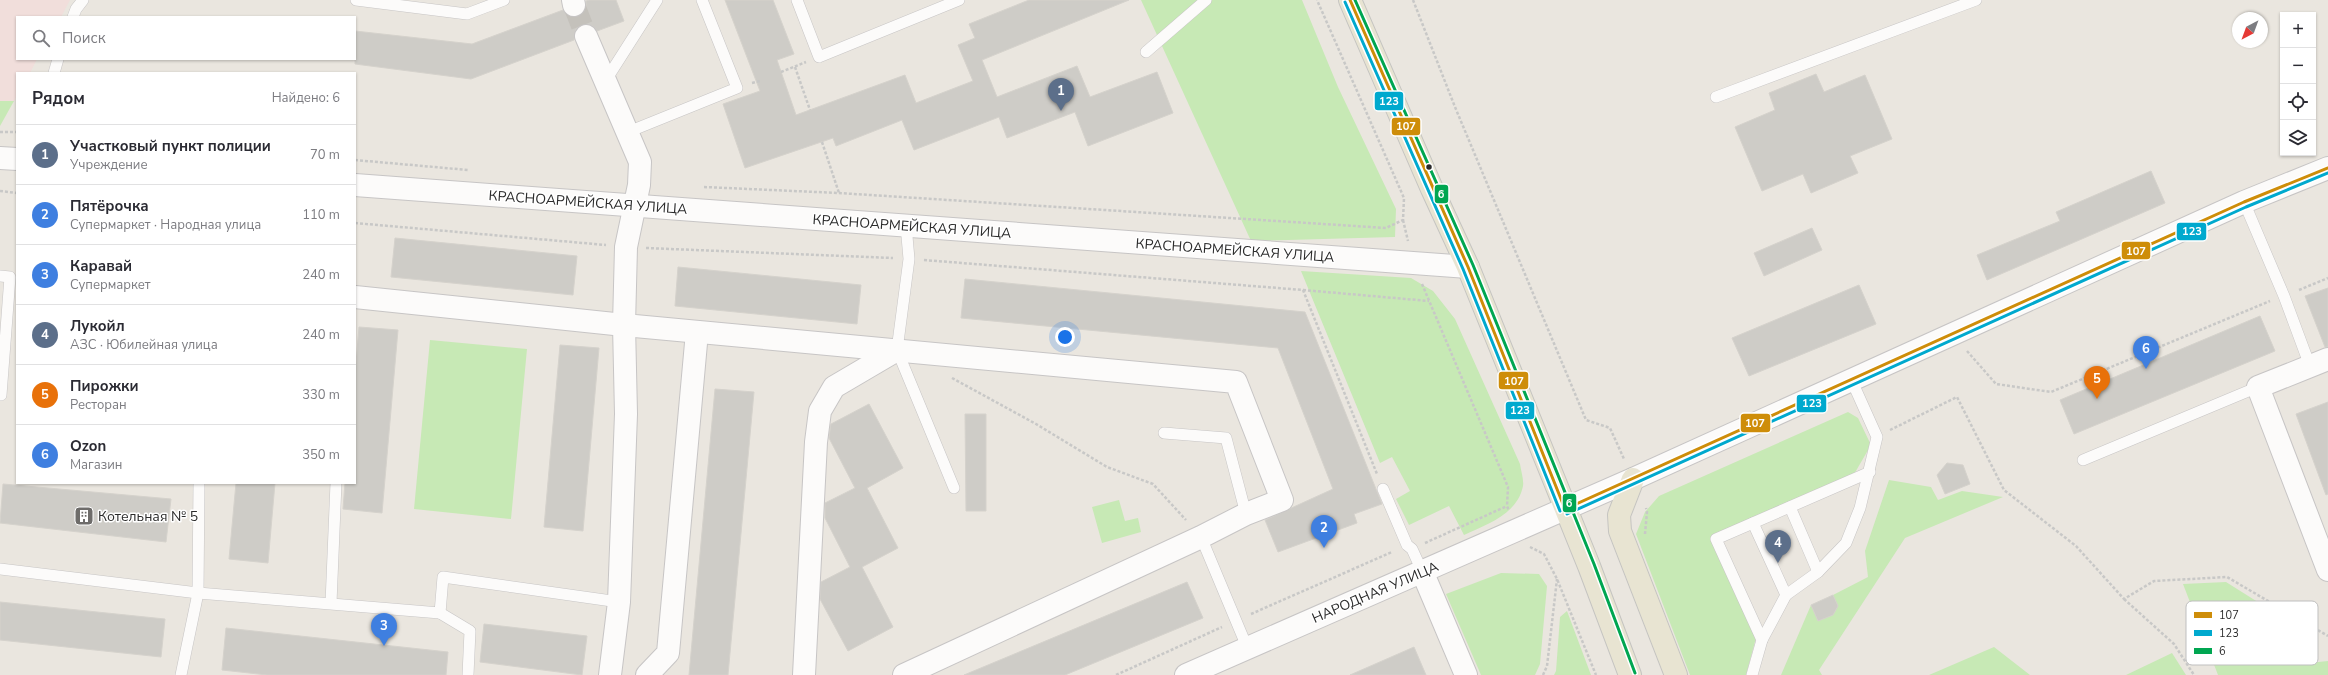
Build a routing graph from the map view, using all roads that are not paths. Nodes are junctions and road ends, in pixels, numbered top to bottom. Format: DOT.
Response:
graph roads {
  1 [pos="83,0"];
  2 [pos="356,0"];
  3 [pos="504,0"];
  4 [pos="657,0"];
  5 [pos="702,0"];
  6 [pos="797,0"];
  7 [pos="959,0"];
  8 [pos="1206,0"];
  9 [pos="1350,0"];
  10 [pos="1976,0"];
  11 [pos="74,16"];
  12 [pos="586,36"];
  13 [pos="1146,52"];
  14 [pos="58,60"];
  15 [pos="54,72"];
  16 [pos="606,80"];
  17 [pos="1716,97"];
  18 [pos="628,132"];
  19 [pos="0,158"];
  20 [pos="16,159"];
  21 [pos="2328,168"];
  22 [pos="356,184"];
  23 [pos="2244,202"];
  24 [pos="634,205"];
  25 [pos="906,226"];
  26 [pos="1468,268"];
  27 [pos="0,276"];
  28 [pos="356,297"];
  29 [pos="624,325"];
  30 [pos="698,332"];
  31 [pos="897,350"];
  32 [pos="2319,362"];
  33 [pos="1851,379"];
  34 [pos="2258,387"];
  35 [pos="1,395"];
  36 [pos="1164,433"];
  37 [pos="2083,460"];
  38 [pos="1870,472"];
  39 [pos="1633,479"];
  40 [pos="199,484"];
  41 [pos="336,484"];
  42 [pos="954,488"];
  43 [pos="1383,489"];
  44 [pos="1790,507"];
  45 [pos="1565,509"];
  46 [pos="1246,514"];
  47 [pos="1753,523"];
  48 [pos="1201,537"];
  49 [pos="0,569"];
  50 [pos="2328,570"];
  51 [pos="1422,571"];
  52 [pos="1818,572"];
  53 [pos="198,593"];
  54 [pos="1786,596"];
  55 [pos="619,602"];
  56 [pos="331,603"];
  57 [pos="440,613"];
  58 [pos="1762,640"];
  59 [pos="1247,647"];
  60 [pos="181,675"];
  61 [pos="468,675"];
  62 [pos="610,675"];
  63 [pos="647,675"];
  64 [pos="804,675"];
  65 [pos="904,675"];
  66 [pos="1186,675"];
  67 [pos="1466,675"];
  68 [pos="1630,675"];
  69 [pos="1676,675"];
  70 [pos="1752,675"];
  1 -- 11 [label="lane"];
  2 -- 3 [label="lane"];
  4 -- 16 [label="lane"];
  5 -- 18 [label="lane"];
  6 -- 7 [label="lane"];
  8 -- 13 [label="lane"];
  9 -- 26 [label="main road"];
  10 -- 17 [label="lane"];
  12 -- 16 [label="street"];
  14 -- 15 [label="lane"];
  16 -- 18 [label="street"];
  18 -- 24 [label="street"];
  19 -- 20 [label="street"];
  21 -- 23 [label="street, НАРОДНАЯ УЛИЦА"];
  22 -- 24 [label="street, КРАСНОАРМЕЙСКАЯ УЛИЦА"];
  23 -- 32 [label="lane"];
  23 -- 33 [label="street, НАРОДНАЯ УЛИЦА"];
  24 -- 25 [label="street, КРАСНОАРМЕЙСКАЯ УЛИЦА"];
  24 -- 29 [label="street"];
  25 -- 26 [label="street, КРАСНОАРМЕЙСКАЯ УЛИЦА"];
  25 -- 31 [label="lane"];
  26 -- 45 [label="main road"];
  27 -- 35 [label="lane"];
  28 -- 29 [label="street"];
  29 -- 30 [label="street"];
  29 -- 55 [label="street"];
  30 -- 31 [label="street"];
  30 -- 63 [label="street"];
  31 -- 42 [label="lane"];
  31 -- 46 [label="street"];
  31 -- 64 [label="street"];
  32 -- 34 [label="street"];
  33 -- 38 [label="lane"];
  33 -- 39 [label="street, НАРОДНАЯ УЛИЦА"];
  34 -- 37 [label="lane"];
  34 -- 50 [label="street"];
  36 -- 46 [label="lane"];
  38 -- 44 [label="lane"];
  38 -- 52 [label="lane"];
  39 -- 45 [label="street, НАРОДНАЯ УЛИЦА"];
  39 -- 69 [label="main road"];
  40 -- 53 [label="lane"];
  41 -- 56 [label="lane"];
  43 -- 51 [label="lane"];
  44 -- 47 [label="lane"];
  44 -- 52 [label="lane"];
  45 -- 51 [label="street, НАРОДНАЯ УЛИЦА"];
  45 -- 68 [label="main road"];
  46 -- 48 [label="street"];
  47 -- 54 [label="lane"];
  47 -- 58 [label="lane"];
  48 -- 59 [label="lane"];
  48 -- 65 [label="street"];
  49 -- 53 [label="lane"];
  51 -- 59 [label="street, НАРОДНАЯ УЛИЦА"];
  51 -- 67 [label="street"];
  52 -- 54 [label="lane"];
  53 -- 56 [label="lane"];
  53 -- 60 [label="lane"];
  54 -- 58 [label="lane"];
  55 -- 57 [label="lane"];
  55 -- 62 [label="street"];
  56 -- 57 [label="lane"];
  57 -- 61 [label="lane"];
  58 -- 70 [label="lane"];
  59 -- 66 [label="street, НАРОДНАЯ УЛИЦА"];
}
